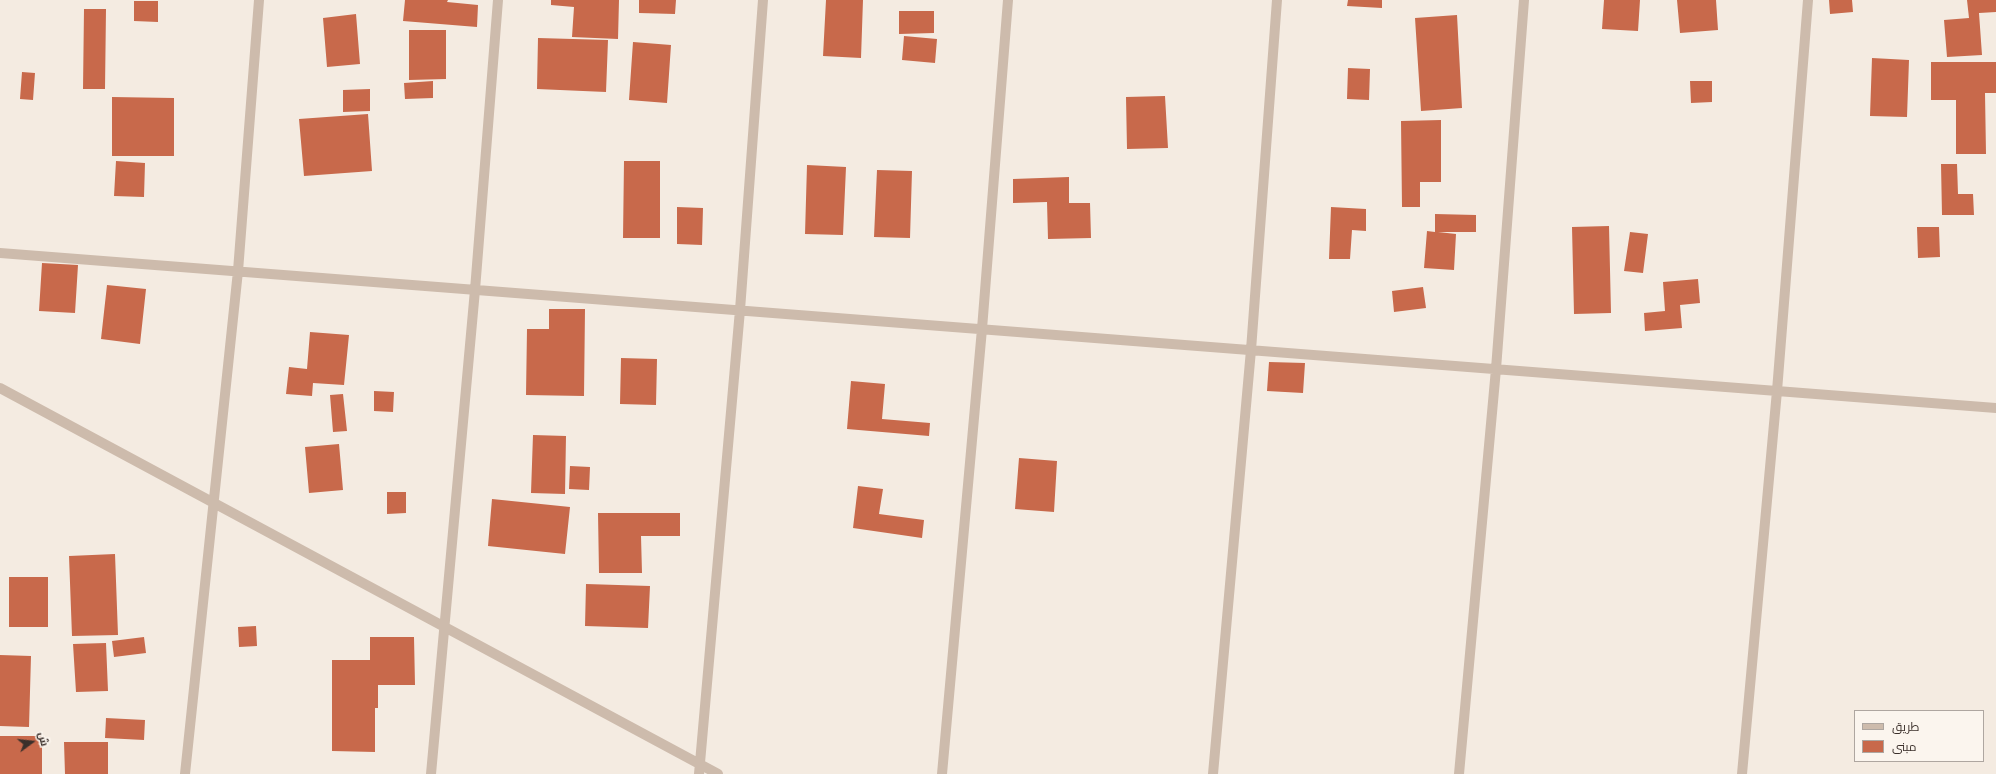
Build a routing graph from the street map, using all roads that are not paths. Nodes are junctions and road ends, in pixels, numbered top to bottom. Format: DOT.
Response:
graph roads {
  1 [pos="259,0"];
  2 [pos="498,0"];
  3 [pos="763,0"];
  4 [pos="1008,0"];
  5 [pos="1277,0"];
  6 [pos="1524,0"];
  7 [pos="1808,0"];
  8 [pos="0,253"];
  9 [pos="238,271"];
  10 [pos="475,290"];
  11 [pos="740,310"];
  12 [pos="982,329"];
  13 [pos="1250,350"];
  14 [pos="1496,369"];
  15 [pos="0,388"];
  16 [pos="1777,391"];
  17 [pos="1996,408"];
  18 [pos="214,503"];
  19 [pos="444,627"];
  20 [pos="700,769"];
  21 [pos="185,774"];
  22 [pos="431,774"];
  23 [pos="718,774"];
  24 [pos="942,774"];
  25 [pos="1213,774"];
  26 [pos="1459,774"];
  27 [pos="1742,774"];
  1 -- 9 [label="street"];
  2 -- 10 [label="street"];
  3 -- 11 [label="street"];
  4 -- 12 [label="street"];
  5 -- 13 [label="street"];
  6 -- 14 [label="street"];
  7 -- 16 [label="street"];
  8 -- 9 [label="street"];
  9 -- 10 [label="street"];
  9 -- 18 [label="street"];
  10 -- 11 [label="street"];
  10 -- 19 [label="street"];
  11 -- 12 [label="street"];
  11 -- 20 [label="street"];
  12 -- 13 [label="street"];
  12 -- 24 [label="street"];
  13 -- 14 [label="street"];
  13 -- 25 [label="street"];
  14 -- 16 [label="street"];
  14 -- 26 [label="street"];
  15 -- 18 [label="street"];
  16 -- 17 [label="street"];
  16 -- 27 [label="street"];
  18 -- 19 [label="street"];
  18 -- 21 [label="street"];
  19 -- 20 [label="street"];
  19 -- 22 [label="street"];
  20 -- 23 [label="street"];
}
